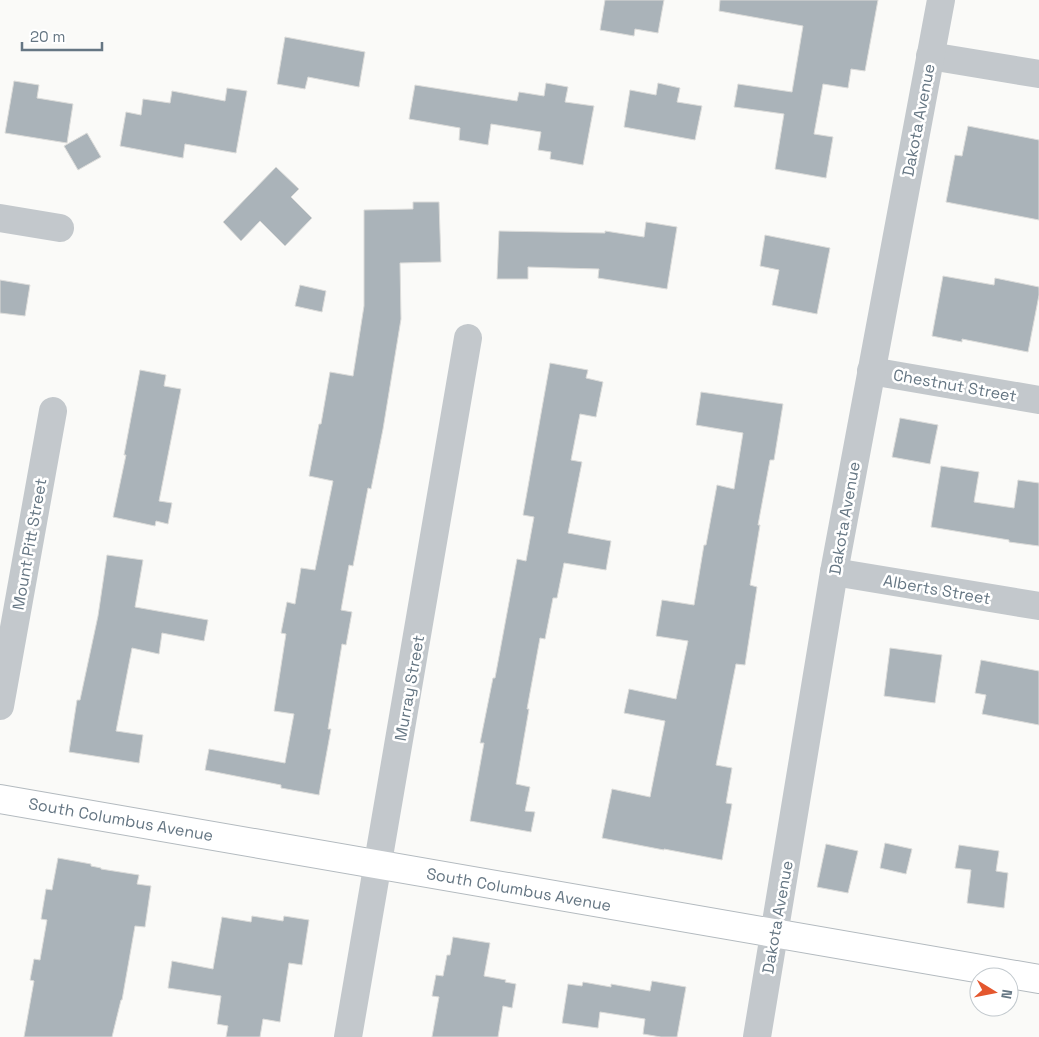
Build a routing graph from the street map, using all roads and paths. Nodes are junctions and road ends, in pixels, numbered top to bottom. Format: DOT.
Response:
graph roads {
  1 [pos="941,0"];
  2 [pos="930,56"];
  3 [pos="1039,74"];
  4 [pos="0,218"];
  5 [pos="60,228"];
  6 [pos="468,338"];
  7 [pos="871,371"];
  8 [pos="1039,400"];
  9 [pos="54,411"];
  10 [pos="834,572"];
  11 [pos="1039,606"];
  12 [pos="0,706"];
  13 [pos="0,799"];
  14 [pos="378,864"];
  15 [pos="774,934"];
  16 [pos="1039,979"];
  17 [pos="348,1037"];
  18 [pos="757,1037"];
  1 -- 2 [label="street, Dakota Avenue"];
  2 -- 3 [label="street"];
  2 -- 7 [label="street, Dakota Avenue"];
  4 -- 5 [label="street"];
  6 -- 14 [label="street, Murray Street"];
  7 -- 8 [label="street, Chestnut Street"];
  7 -- 10 [label="street, Dakota Avenue"];
  9 -- 12 [label="street, Mount Pitt Street"];
  10 -- 11 [label="street, Alberts Street"];
  10 -- 15 [label="street, Dakota Avenue"];
  13 -- 14 [label="main road, South Columbus Avenue"];
  14 -- 15 [label="main road, South Columbus Avenue"];
  14 -- 17 [label="street, Murray Street"];
  15 -- 16 [label="main road, South Columbus Avenue"];
  15 -- 18 [label="street, Dakota Avenue"];
}
